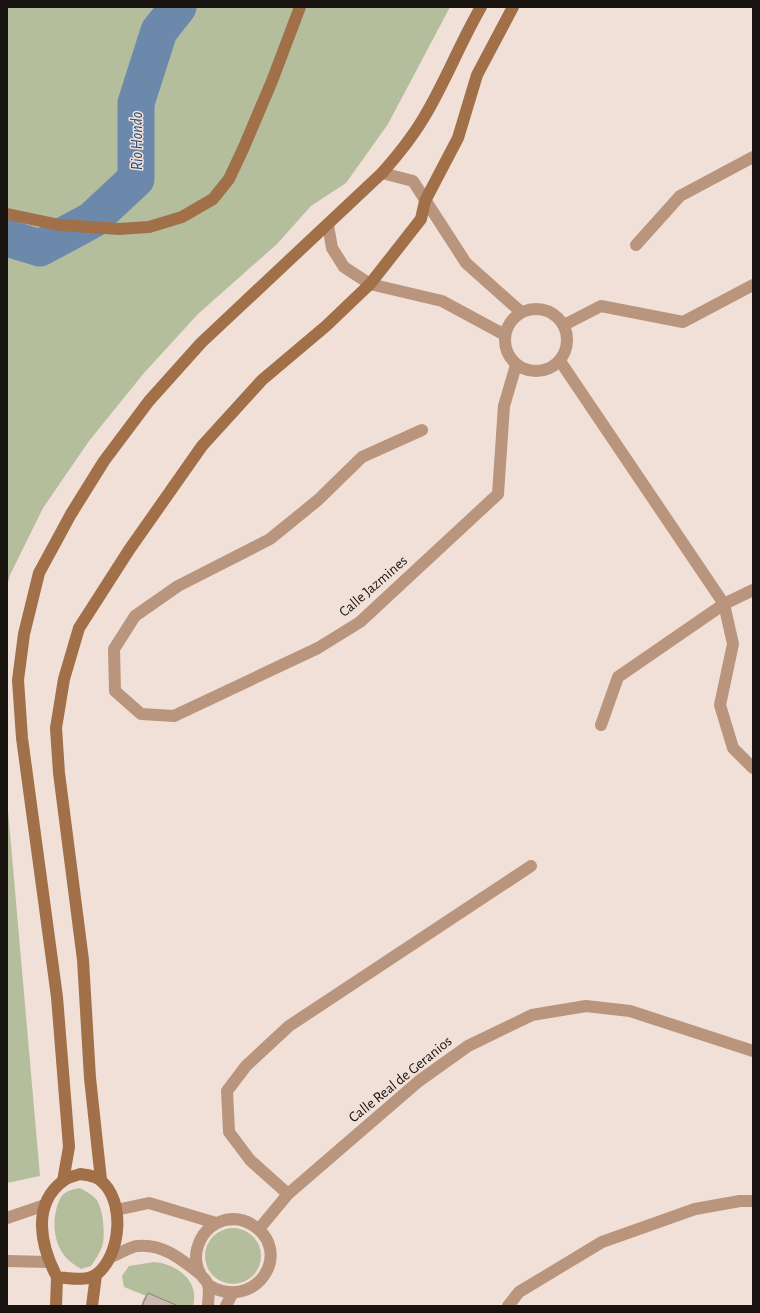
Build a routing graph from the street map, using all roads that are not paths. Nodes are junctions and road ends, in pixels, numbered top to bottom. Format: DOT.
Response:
graph roads {
  1 [pos="300,7"];
  2 [pos="481,7"];
  3 [pos="513,7"];
  4 [pos="753,157"];
  5 [pos="382,174"];
  6 [pos="426,201"];
  7 [pos="7,214"];
  8 [pos="328,225"];
  9 [pos="636,245"];
  10 [pos="370,284"];
  11 [pos="753,285"];
  12 [pos="521,312"];
  13 [pos="564,325"];
  14 [pos="505,335"];
  15 [pos="560,361"];
  16 [pos="516,365"];
  17 [pos="422,430"];
  18 [pos="753,590"];
  19 [pos="724,604"];
  20 [pos="601,725"];
  21 [pos="753,768"];
  22 [pos="531,866"];
  23 [pos="753,1050"];
  24 [pos="63,1180"];
  25 [pos="101,1180"];
  26 [pos="288,1194"];
  27 [pos="753,1201"];
  28 [pos="45,1205"];
  29 [pos="116,1210"];
  30 [pos="7,1218"];
  31 [pos="216,1223"];
  32 [pos="258,1229"];
  33 [pos="111,1257"];
  34 [pos="7,1261"];
  35 [pos="49,1262"];
  36 [pos="199,1273"];
  37 [pos="96,1275"];
  38 [pos="57,1277"];
  39 [pos="208,1285"];
  40 [pos="232,1294"];
  41 [pos="56,1306"];
  42 [pos="92,1306"];
  43 [pos="208,1306"];
  44 [pos="226,1306"];
  45 [pos="508,1306"];
  1 -- 7 [label="main road"];
  2 -- 5 [label="main road"];
  3 -- 6 [label="main road"];
  4 -- 9 [label="street"];
  5 -- 6 [label="street"];
  5 -- 8 [label="main road"];
  6 -- 10 [label="main road"];
  6 -- 12 [label="street"];
  8 -- 10 [label="street"];
  8 -- 24 [label="main road"];
  10 -- 14 [label="street"];
  10 -- 25 [label="main road"];
  11 -- 13 [label="street"];
  12 -- 13 [label="street"];
  12 -- 14 [label="street"];
  13 -- 15 [label="street"];
  14 -- 16 [label="street"];
  15 -- 16 [label="street"];
  15 -- 19 [label="street"];
  16 -- 17 [label="street, Calle Jazmines"];
  18 -- 19 [label="street"];
  19 -- 20 [label="street"];
  19 -- 21 [label="street"];
  22 -- 26 [label="street"];
  23 -- 26 [label="street, Calle Real de Geranios"];
  24 -- 25 [label="main road"];
  24 -- 28 [label="main road"];
  25 -- 29 [label="main road"];
  26 -- 32 [label="street, Calle Real de Geranios"];
  27 -- 45 [label="street"];
  28 -- 30 [label="street"];
  28 -- 35 [label="main road"];
  29 -- 31 [label="street"];
  29 -- 33 [label="main road"];
  31 -- 32 [label="street"];
  31 -- 36 [label="street"];
  32 -- 40 [label="street"];
  33 -- 36 [label="street"];
  33 -- 37 [label="main road"];
  34 -- 35 [label="street"];
  35 -- 38 [label="main road"];
  36 -- 39 [label="street"];
  37 -- 38 [label="main road"];
  37 -- 42 [label="main road"];
  38 -- 41 [label="main road"];
  39 -- 40 [label="street"];
  39 -- 43 [label="street"];
  40 -- 44 [label="street"];
}
